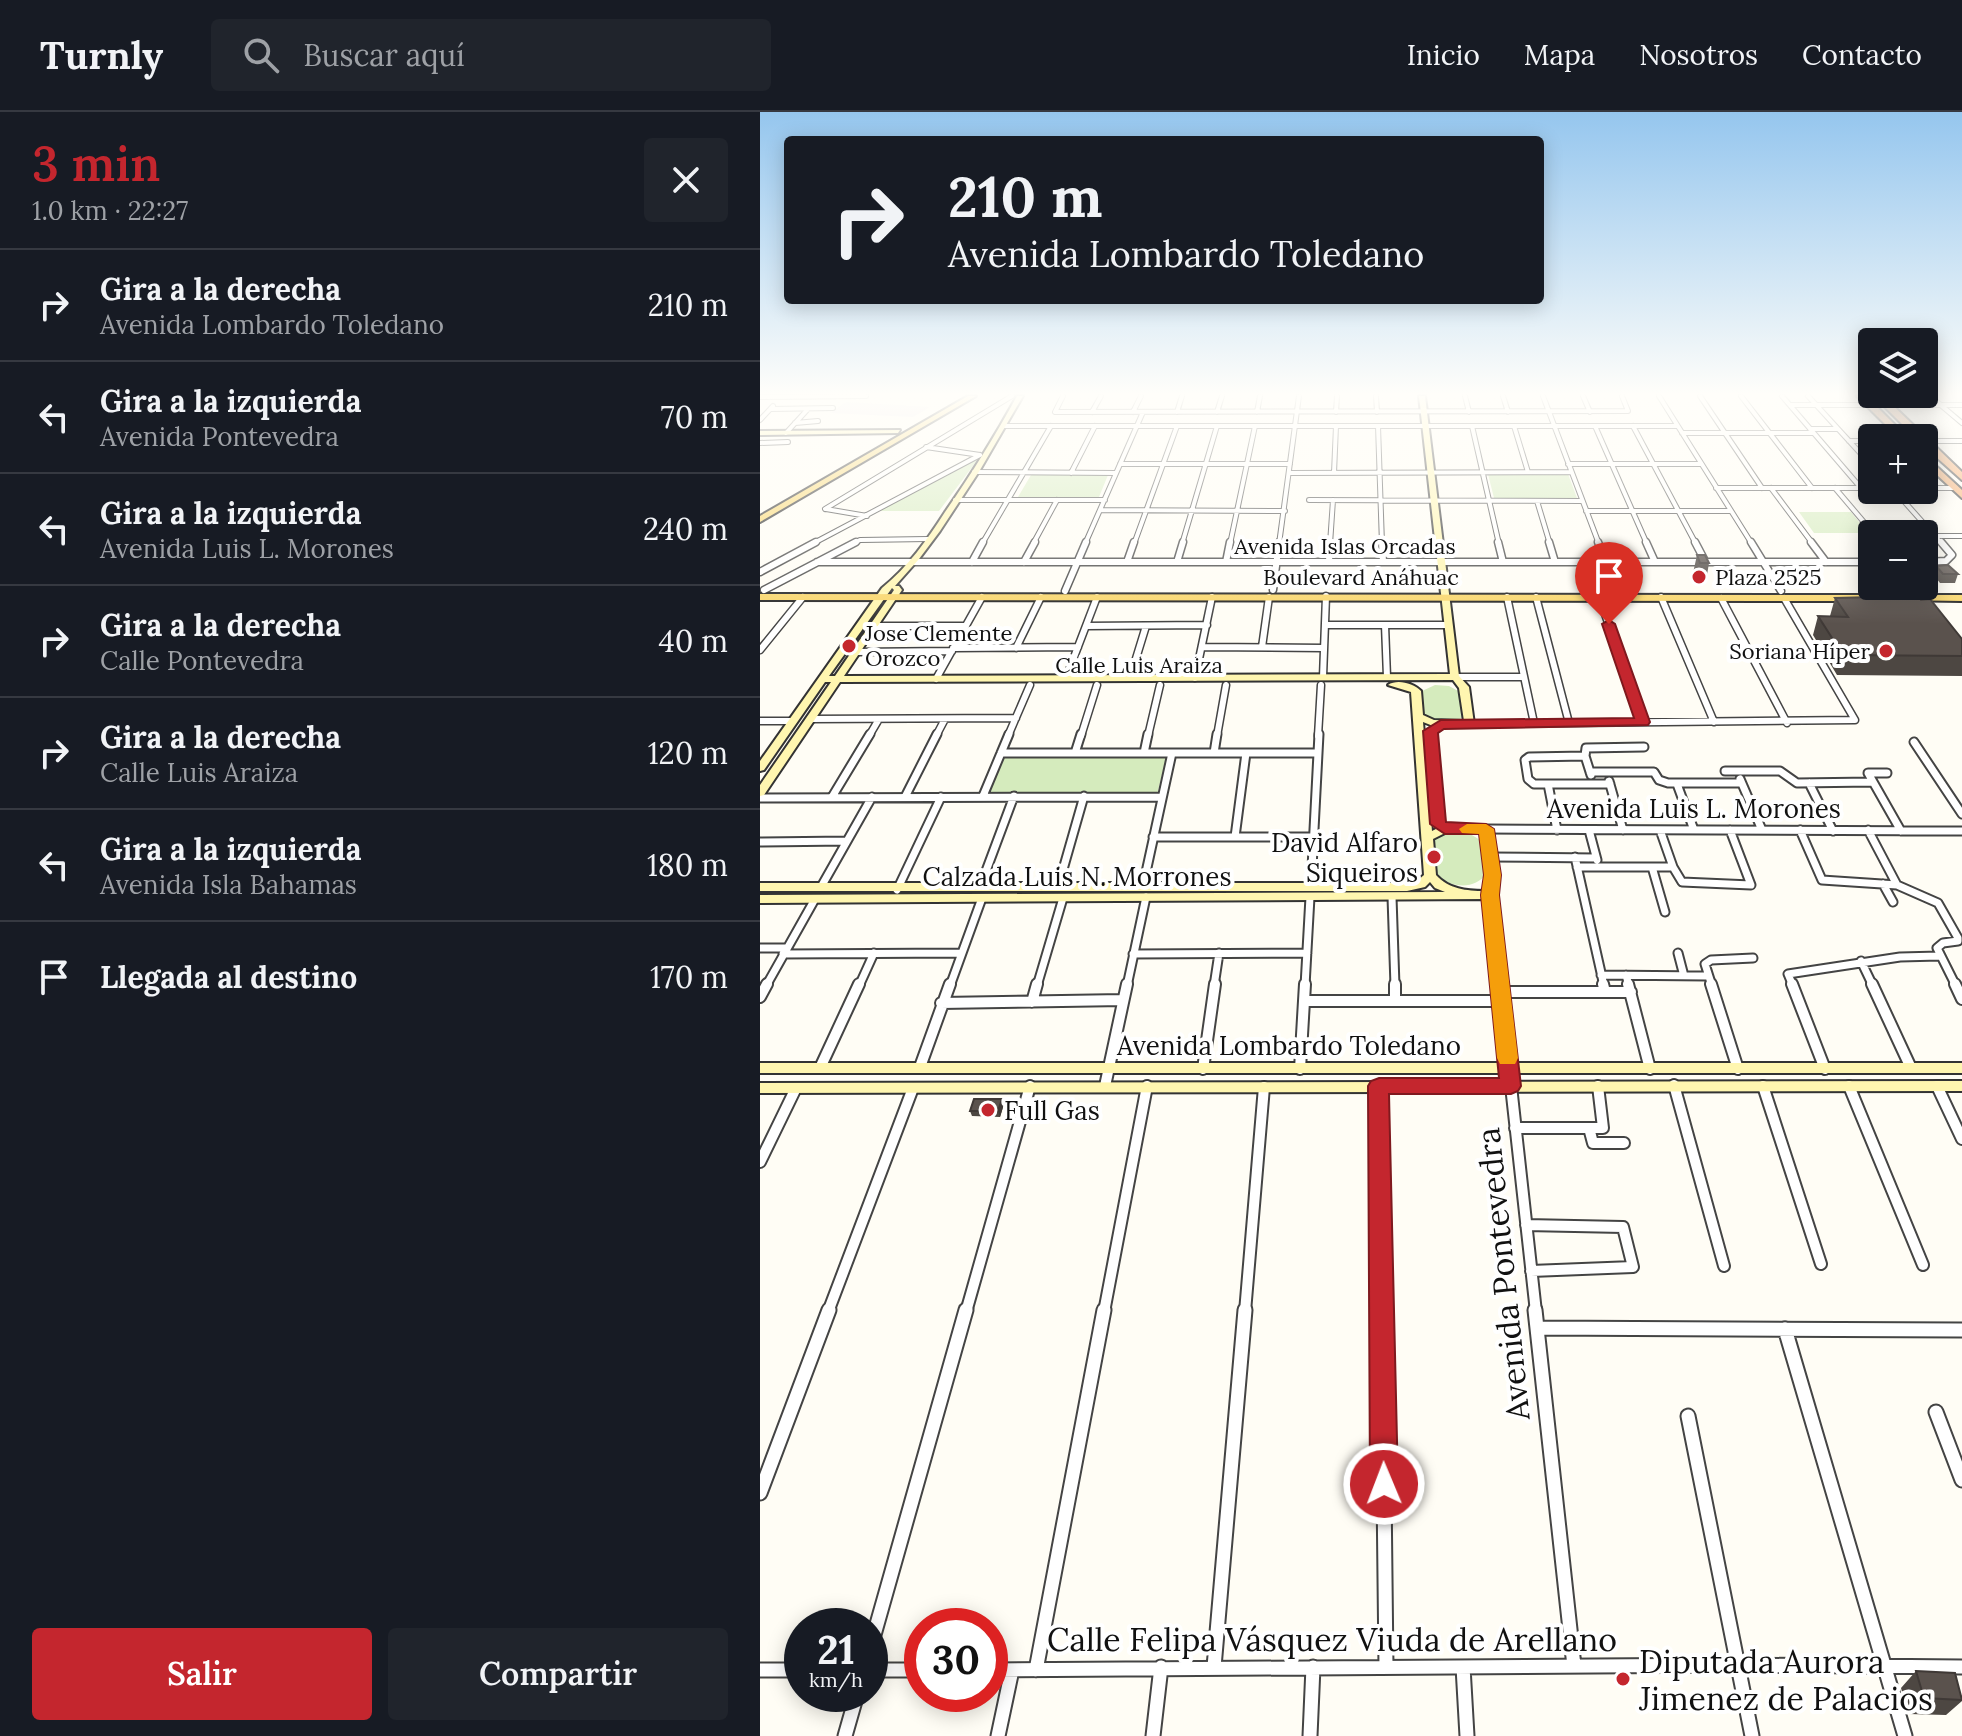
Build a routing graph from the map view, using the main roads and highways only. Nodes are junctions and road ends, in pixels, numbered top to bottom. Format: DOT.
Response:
graph roads {
  1 [pos="828,472"];
  2 [pos="842,472"];
  3 [pos="1939,472"];
  4 [pos="1962,495"];
  5 [pos="760,510"];
  6 [pos="760,519"];
  7 [pos="1858,589"];
  8 [pos="1938,590"];
  9 [pos="1962,591"];
  10 [pos="761,592"];
  11 [pos="890,592"];
  12 [pos="1271,594"];
  13 [pos="1445,594"];
  14 [pos="1783,594"];
  15 [pos="1962,598"];
  1 -- 5 [label="main road"];
  2 -- 6 [label="main road"];
  3 -- 4 [label="highway"];
  7 -- 14 [label="main road, Boulevard Anáhuac"];
  8 -- 9 [label="main road, Boulevard Anáhuac"];
  10 -- 11 [label="main road, Boulevard Anáhuac"];
  10 -- 11 [label="main road, Boulevard Anáhuac"];
  11 -- 12 [label="main road, Boulevard Anáhuac"];
  11 -- 12 [label="main road, Boulevard Anáhuac"];
  12 -- 13 [label="main road, Boulevard Anáhuac"];
  12 -- 13 [label="main road, Boulevard Anáhuac"];
  13 -- 14 [label="main road, Boulevard Anáhuac"];
  13 -- 14 [label="main road, Boulevard Anáhuac"];
  14 -- 15 [label="main road, Boulevard Anáhuac"];
}
